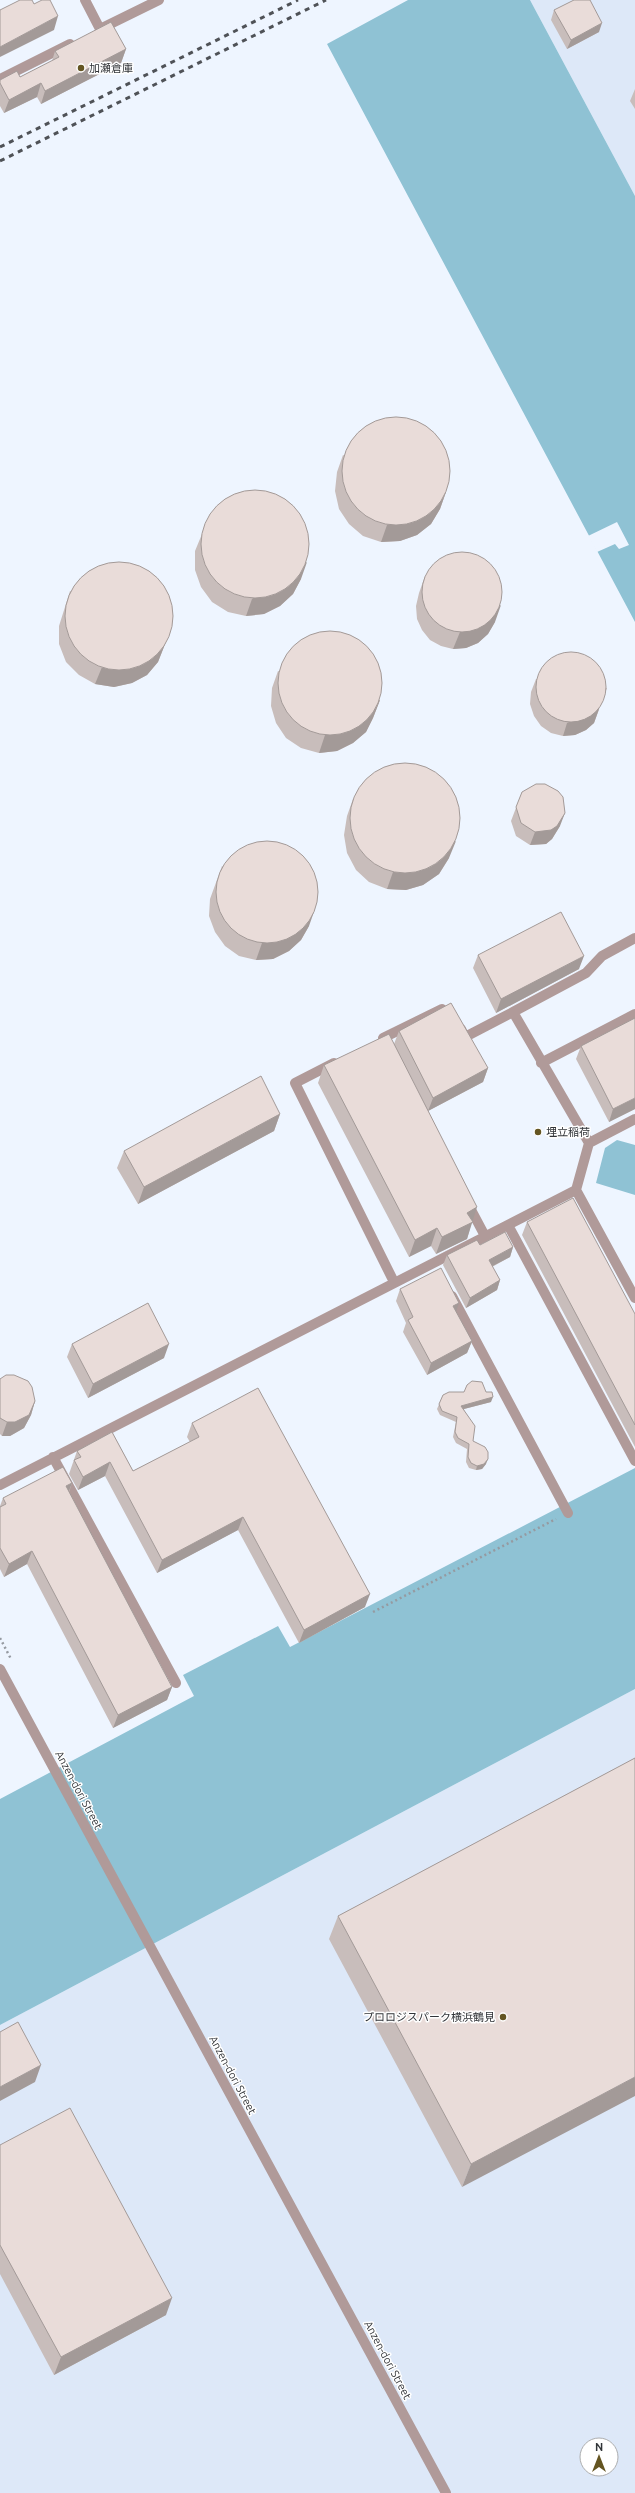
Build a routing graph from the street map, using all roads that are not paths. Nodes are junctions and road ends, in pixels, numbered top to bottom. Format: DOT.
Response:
graph roads {
  1 [pos="85,0"];
  2 [pos="159,0"];
  3 [pos="78,40"];
  4 [pos="0,79"];
  5 [pos="635,938"];
  6 [pos="513,1012"];
  7 [pos="635,1014"];
  8 [pos="382,1041"];
  9 [pos="342,1059"];
  10 [pos="540,1063"];
  11 [pos="635,1119"];
  12 [pos="589,1143"];
  13 [pos="576,1190"];
  14 [pos="463,1194"];
  15 [pos="508,1224"];
  16 [pos="485,1236"];
  17 [pos="394,1282"];
  18 [pos="449,1290"];
  19 [pos="635,1298"];
  20 [pos="53,1457"];
  21 [pos="635,1460"];
  22 [pos="0,1485"];
  23 [pos="568,1513"];
  24 [pos="0,1669"];
  25 [pos="176,1683"];
  26 [pos="446,2493"];
  1 -- 2 [label="street"];
  3 -- 4 [label="street"];
  5 -- 6 [label="street"];
  6 -- 8 [label="street"];
  6 -- 10 [label="street"];
  7 -- 10 [label="street"];
  9 -- 17 [label="street"];
  10 -- 12 [label="street"];
  11 -- 12 [label="street"];
  12 -- 13 [label="street"];
  13 -- 15 [label="street"];
  13 -- 19 [label="street"];
  14 -- 16 [label="street"];
  15 -- 16 [label="street"];
  15 -- 21 [label="street"];
  16 -- 17 [label="street"];
  17 -- 20 [label="street"];
  18 -- 23 [label="street"];
  20 -- 22 [label="street"];
  20 -- 25 [label="street"];
  24 -- 26 [label="street, Anzen-dori Street"];
}
